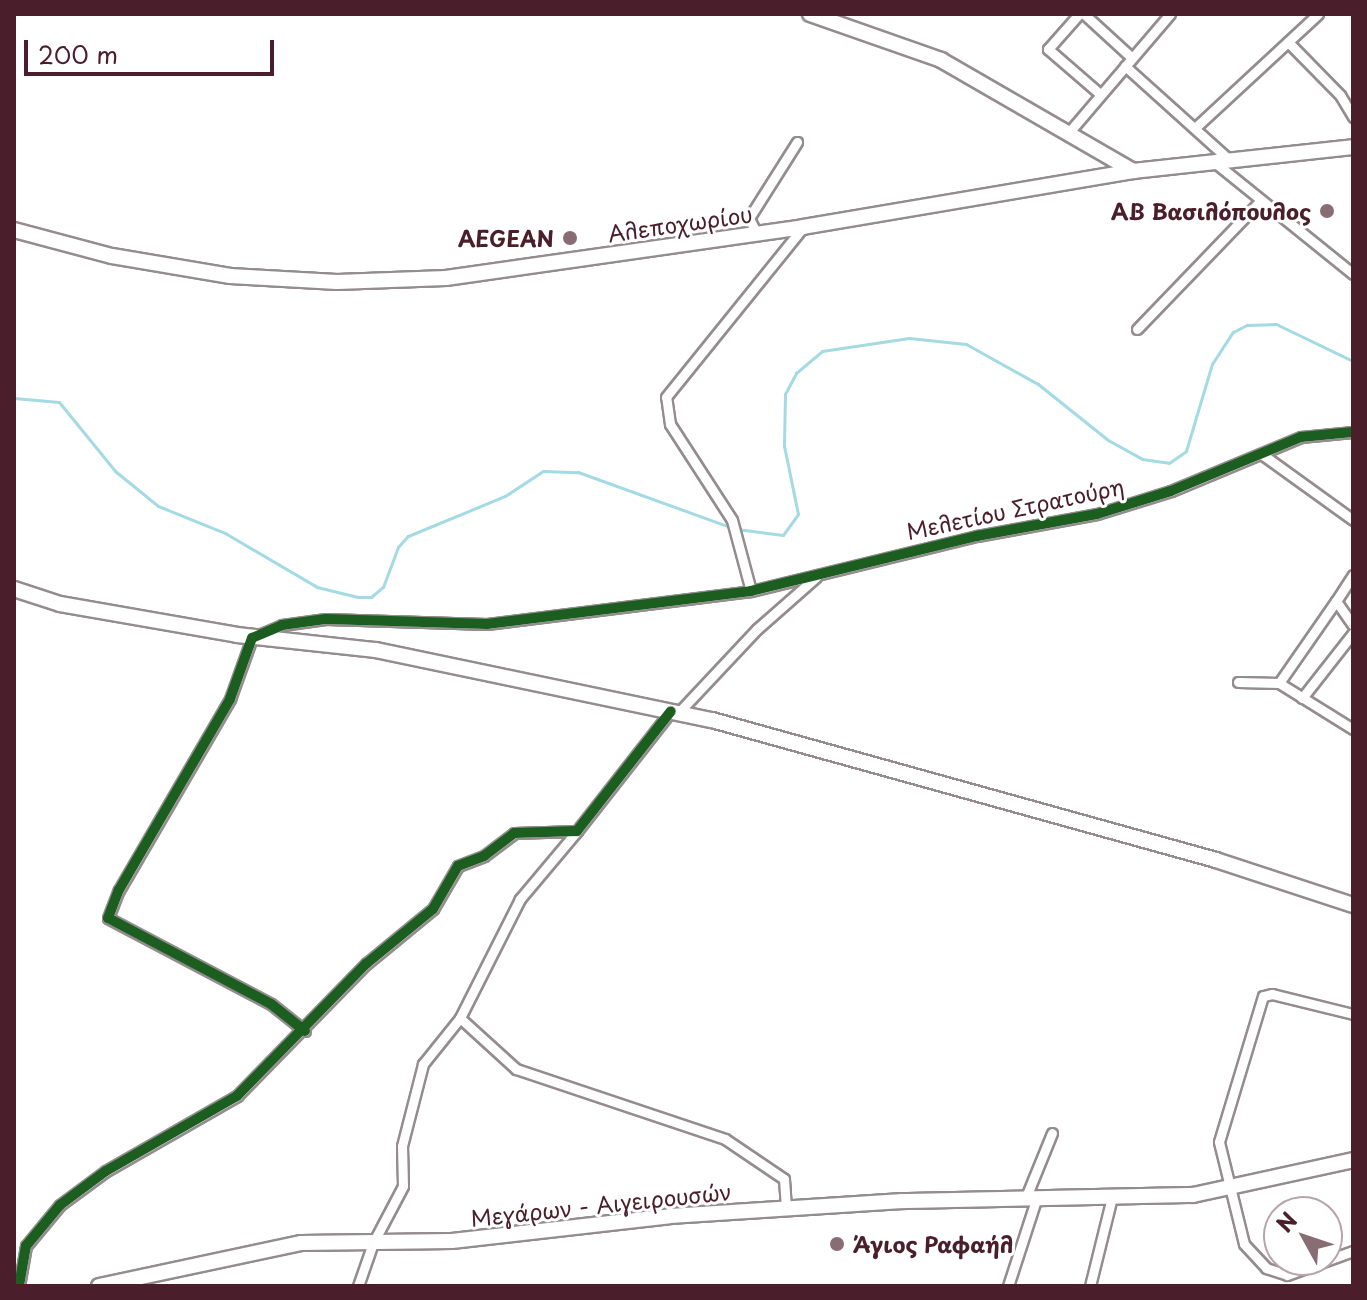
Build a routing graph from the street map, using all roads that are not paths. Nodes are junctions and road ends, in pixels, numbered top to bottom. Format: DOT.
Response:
graph roads {
  1 [pos="810,14"];
  2 [pos="1082,14"];
  3 [pos="1170,14"];
  4 [pos="1318,14"];
  5 [pos="1288,42"];
  6 [pos="1128,62"];
  7 [pos="1100,94"];
  8 [pos="1353,117"];
  9 [pos="1197,126"];
  10 [pos="1070,131"];
  11 [pos="797,142"];
  12 [pos="1353,147"];
  13 [pos="1227,158"];
  14 [pos="1211,160"];
  15 [pos="1133,171"];
  16 [pos="1261,200"];
  17 [pos="803,227"];
  18 [pos="14,230"];
  19 [pos="757,234"];
  20 [pos="1353,274"];
  21 [pos="1137,329"];
  22 [pos="1353,432"];
  23 [pos="1263,455"];
  24 [pos="1353,520"];
  25 [pos="819,575"];
  26 [pos="1353,575"];
  27 [pos="14,589"];
  28 [pos="751,591"];
  29 [pos="1336,601"];
  30 [pos="1353,625"];
  31 [pos="1353,633"];
  32 [pos="252,638"];
  33 [pos="1238,682"];
  34 [pos="1279,683"];
  35 [pos="1302,698"];
  36 [pos="675,712"];
  37 [pos="1352,727"];
  38 [pos="577,831"];
  39 [pos="1353,905"];
  40 [pos="1353,1014"];
  41 [pos="460,1018"];
  42 [pos="305,1031"];
  43 [pos="1052,1133"];
  44 [pos="1353,1160"];
  45 [pos="1229,1189"];
  46 [pos="1032,1197"];
  47 [pos="1112,1197"];
  48 [pos="786,1209"];
  49 [pos="373,1243"];
  50 [pos="1263,1265"];
  51 [pos="19,1286"];
  52 [pos="99,1286"];
  53 [pos="358,1286"];
  54 [pos="1008,1286"];
  55 [pos="1090,1286"];
  1 -- 10 [label="main road"];
  2 -- 6 [label="street"];
  2 -- 7 [label="street"];
  3 -- 6 [label="street"];
  4 -- 5 [label="street"];
  5 -- 8 [label="street"];
  5 -- 9 [label="street"];
  6 -- 7 [label="street"];
  6 -- 9 [label="street"];
  7 -- 10 [label="street"];
  9 -- 13 [label="street"];
  10 -- 15 [label="main road"];
  11 -- 19 [label="street"];
  12 -- 13 [label="main road, Αλεποχωρίου"];
  13 -- 14 [label="main road, Αλεποχωρίου"];
  14 -- 15 [label="main road, Αλεποχωρίου"];
  14 -- 16 [label="street"];
  15 -- 17 [label="main road, Αλεποχωρίου"];
  16 -- 20 [label="street"];
  16 -- 21 [label="street"];
  17 -- 19 [label="main road, Αλεποχωρίου"];
  17 -- 28 [label="street"];
  18 -- 19 [label="main road, Αλεποχωρίου"];
  22 -- 23 [label="street, Μελετίου Στρατούρη"];
  23 -- 24 [label="street"];
  23 -- 25 [label="street, Μελετίου Στρατούρη"];
  25 -- 28 [label="street, Μελετίου Στρατούρη"];
  25 -- 36 [label="street"];
  26 -- 29 [label="street"];
  27 -- 32 [label="main road"];
  28 -- 32 [label="street, Μελετίου Στρατούρη"];
  29 -- 30 [label="street"];
  29 -- 34 [label="street"];
  31 -- 35 [label="street"];
  32 -- 36 [label="main road"];
  32 -- 42 [label="street"];
  33 -- 34 [label="street"];
  34 -- 35 [label="street"];
  35 -- 37 [label="street"];
  36 -- 38 [label="street"];
  36 -- 39 [label="main road"];
  38 -- 41 [label="street"];
  38 -- 42 [label="street"];
  40 -- 45 [label="street"];
  41 -- 48 [label="street"];
  41 -- 49 [label="street"];
  42 -- 51 [label="street"];
  43 -- 46 [label="street"];
  44 -- 45 [label="main road, Μεγάρων - Αιγειρουσών"];
  45 -- 47 [label="main road, Μεγάρων - Αιγειρουσών"];
  45 -- 50 [label="street"];
  46 -- 47 [label="main road, Μεγάρων - Αιγειρουσών"];
  46 -- 48 [label="main road, Μεγάρων - Αιγειρουσών"];
  46 -- 54 [label="street"];
  47 -- 55 [label="street"];
  48 -- 49 [label="main road, Μεγάρων - Αιγειρουσών"];
  49 -- 52 [label="main road, Μεγάρων - Αιγειρουσών"];
  49 -- 53 [label="street"];
}
